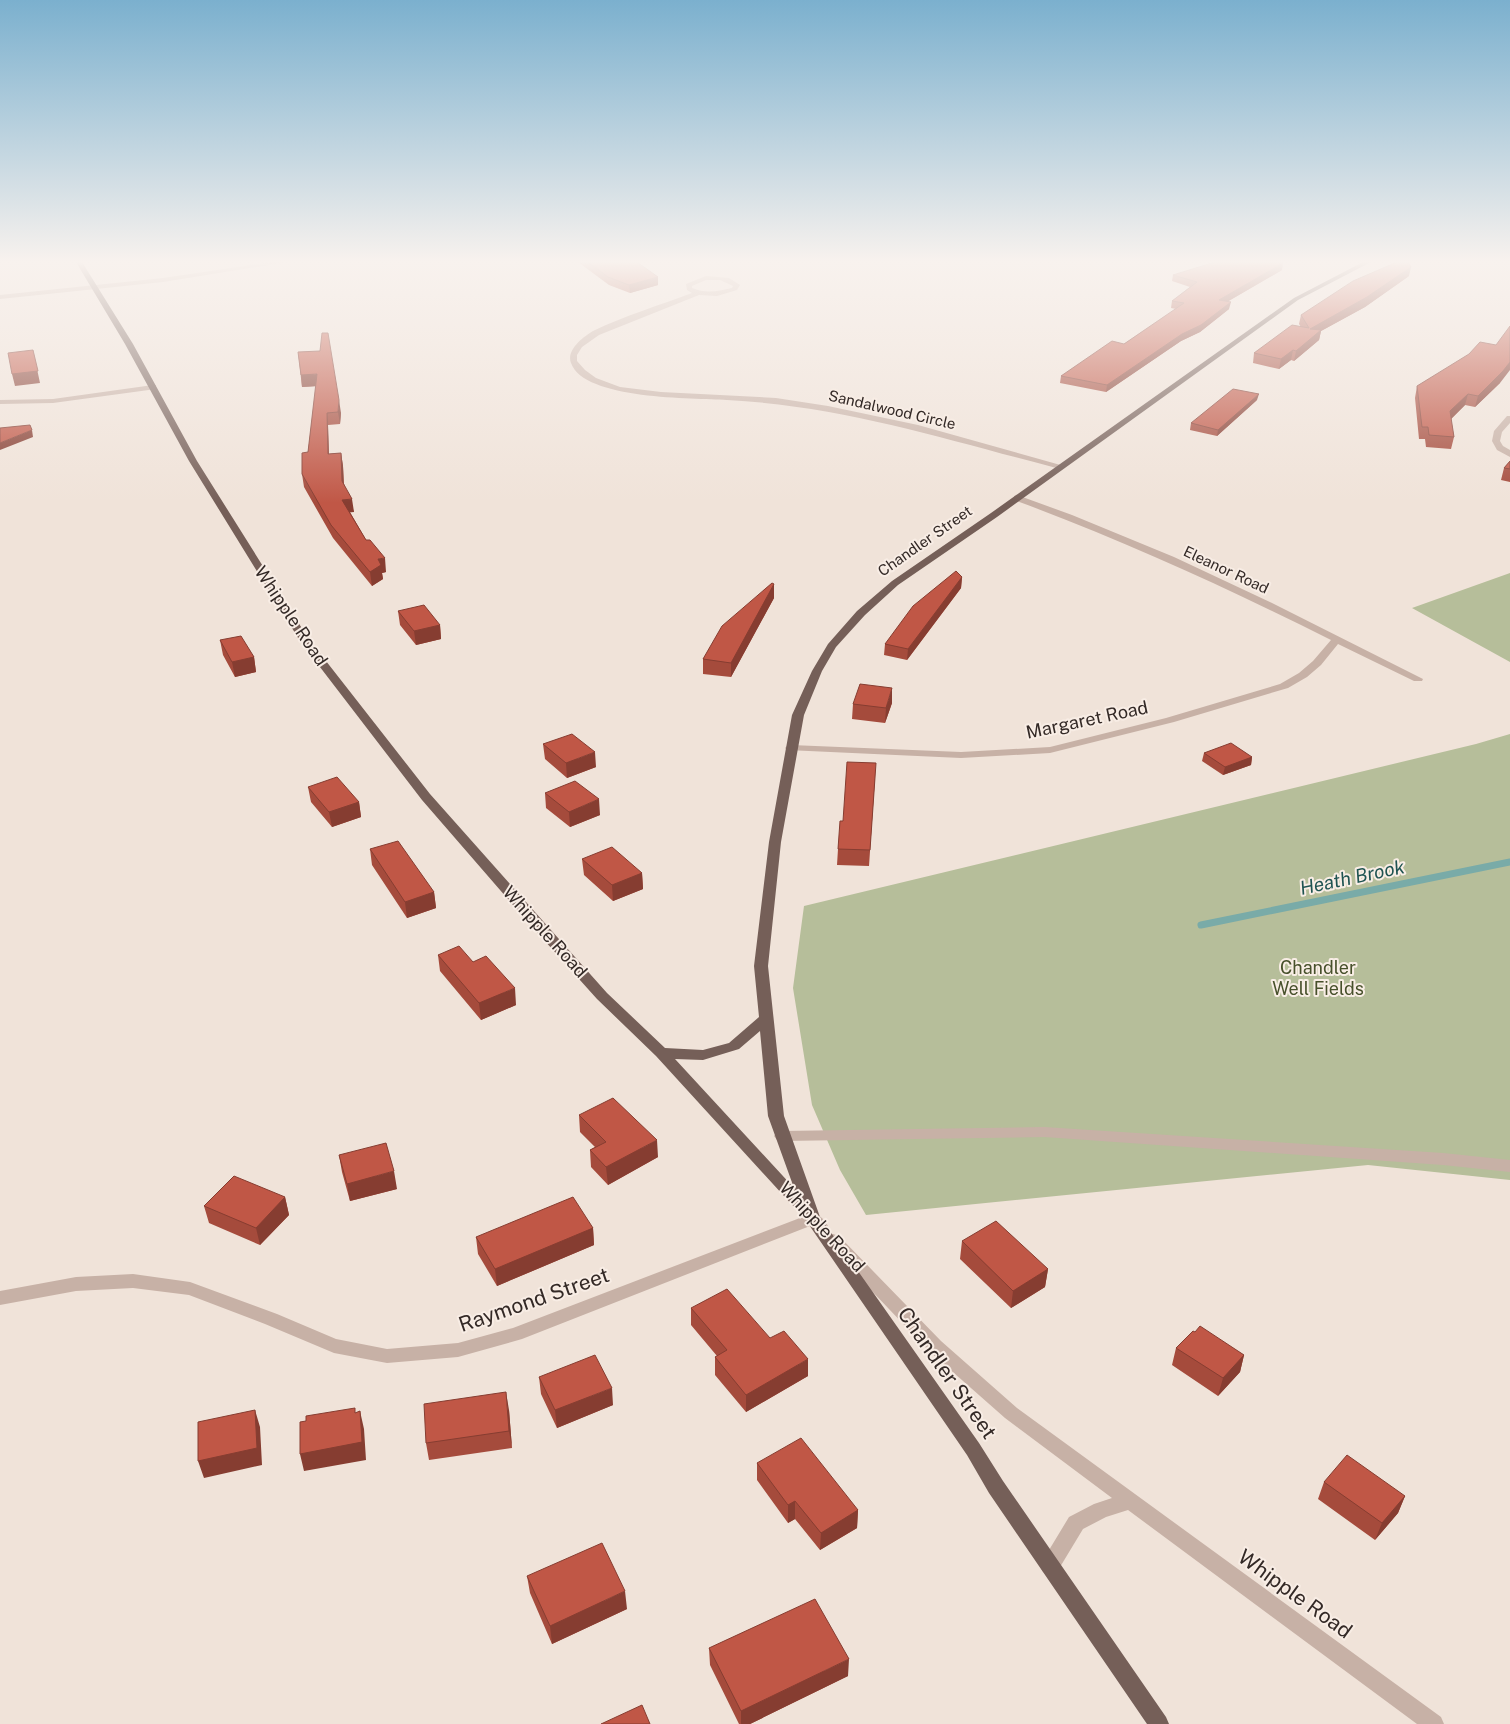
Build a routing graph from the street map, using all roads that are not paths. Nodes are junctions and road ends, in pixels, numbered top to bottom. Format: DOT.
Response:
graph roads {
  1 [pos="127,342"];
  2 [pos="584,342"];
  3 [pos="1235,342"];
  4 [pos="153,387"];
  5 [pos="0,402"];
  6 [pos="1510,418"];
  7 [pos="1510,454"];
  8 [pos="1060,466"];
  9 [pos="1017,498"];
  10 [pos="1337,639"];
  11 [pos="1418,679"];
  12 [pos="791,748"];
  13 [pos="766,1019"];
  14 [pos="661,1053"];
  15 [pos="782,1136"];
  16 [pos="1510,1166"];
  17 [pos="813,1219"];
  18 [pos="0,1298"];
  19 [pos="1130,1501"];
  20 [pos="1050,1566"];
  21 [pos="1159,1724"];
  22 [pos="1434,1724"];
  1 -- 4 [label="main road, Whipple Road"];
  2 -- 8 [label="street, Sandalwood Circle"];
  3 -- 8 [label="main road, Chandler Street"];
  4 -- 5 [label="street"];
  4 -- 14 [label="main road, Whipple Road"];
  6 -- 7 [label="street"];
  8 -- 9 [label="main road, Chandler Street"];
  9 -- 10 [label="street, Eleanor Road"];
  9 -- 12 [label="main road, Chandler Street"];
  10 -- 11 [label="street, Eleanor Road"];
  10 -- 12 [label="street, Margaret Road"];
  12 -- 13 [label="main road, Chandler Street"];
  13 -- 14 [label="main road"];
  13 -- 15 [label="main road, Chandler Street"];
  14 -- 17 [label="main road, Whipple Road"];
  15 -- 16 [label="street"];
  15 -- 17 [label="main road, Chandler Street"];
  17 -- 18 [label="street, Raymond Street"];
  17 -- 19 [label="street, Whipple Road"];
  17 -- 20 [label="main road, Chandler Street"];
  19 -- 20 [label="street"];
  19 -- 22 [label="street, Whipple Road"];
  20 -- 21 [label="main road, Chandler Street"];
}
